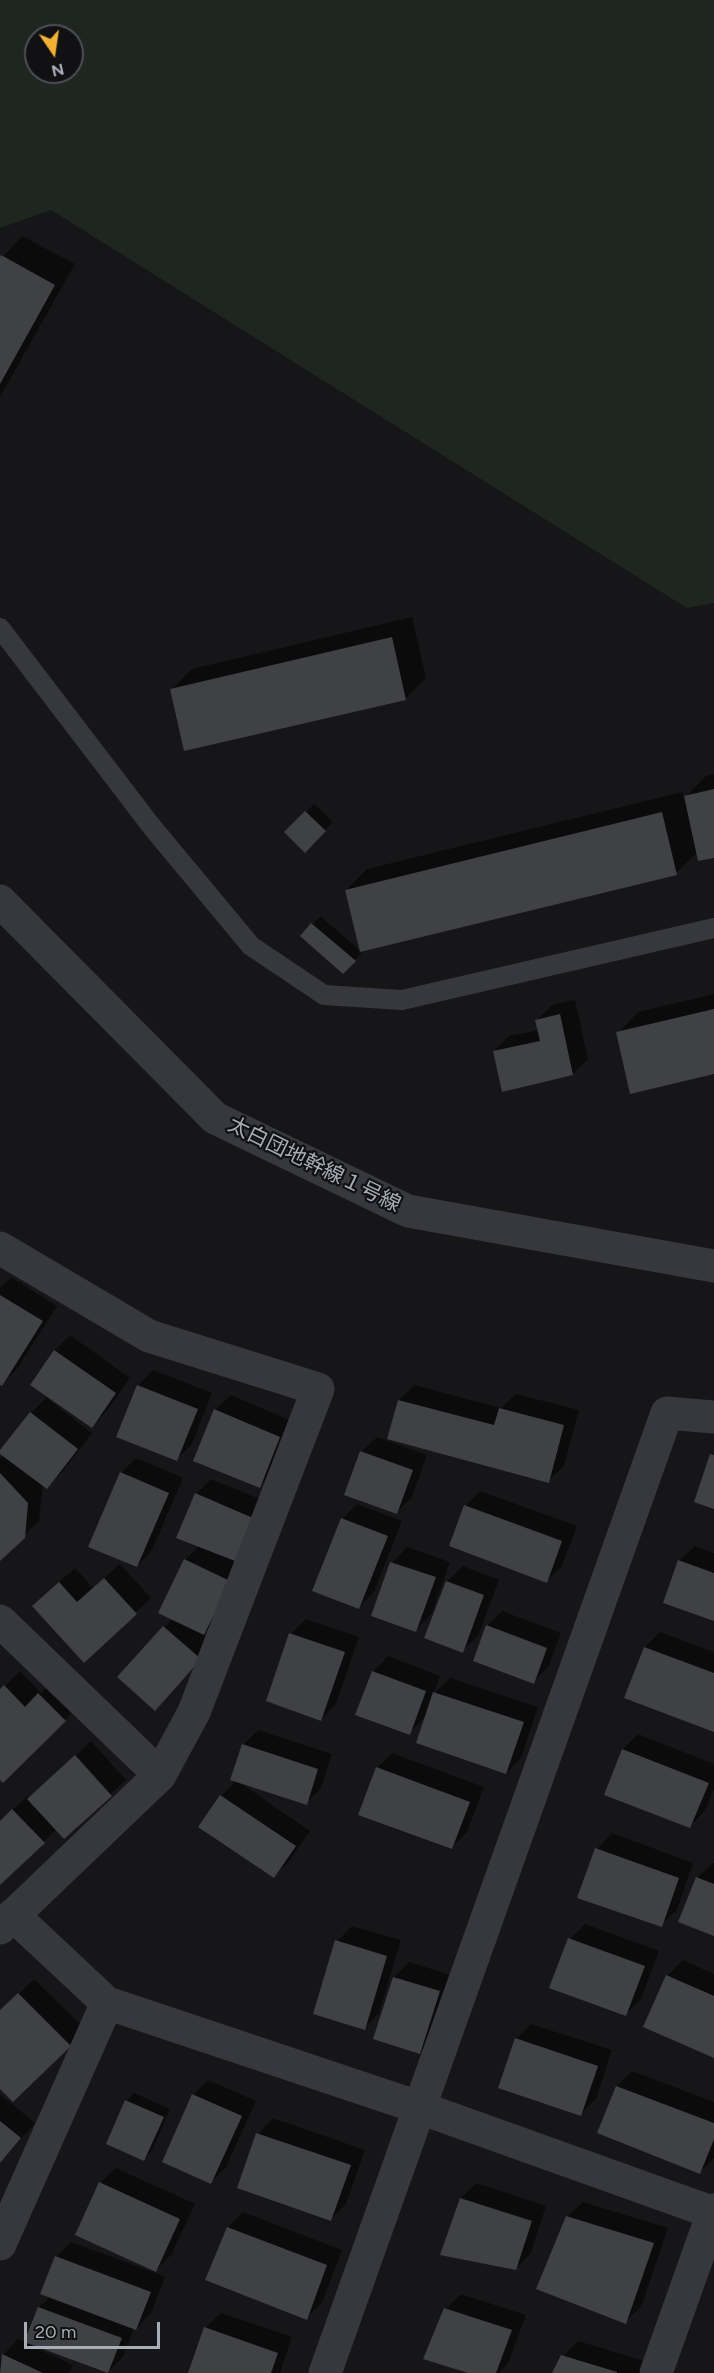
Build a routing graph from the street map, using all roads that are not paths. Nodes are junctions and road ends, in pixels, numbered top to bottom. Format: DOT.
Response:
graph roads {
  1 [pos="0,628"];
  2 [pos="0,901"];
  3 [pos="714,928"];
  4 [pos="0,1248"];
  5 [pos="714,1266"];
  6 [pos="714,1418"];
  7 [pos="0,1621"];
  8 [pos="160,1775"];
  9 [pos="6,1921"];
  10 [pos="107,2003"];
  11 [pos="418,2107"];
  12 [pos="714,2212"];
  13 [pos="0,2244"];
  14 [pos="325,2373"];
  15 [pos="656,2373"];
  1 -- 3 [label="lane"];
  2 -- 5 [label="street, 太白団地幹線１号線"];
  4 -- 8 [label="street"];
  6 -- 11 [label="street"];
  7 -- 8 [label="street"];
  8 -- 9 [label="street"];
  9 -- 10 [label="street"];
  10 -- 11 [label="street"];
  10 -- 13 [label="street"];
  11 -- 12 [label="street"];
  11 -- 14 [label="street"];
  12 -- 15 [label="street"];
}
